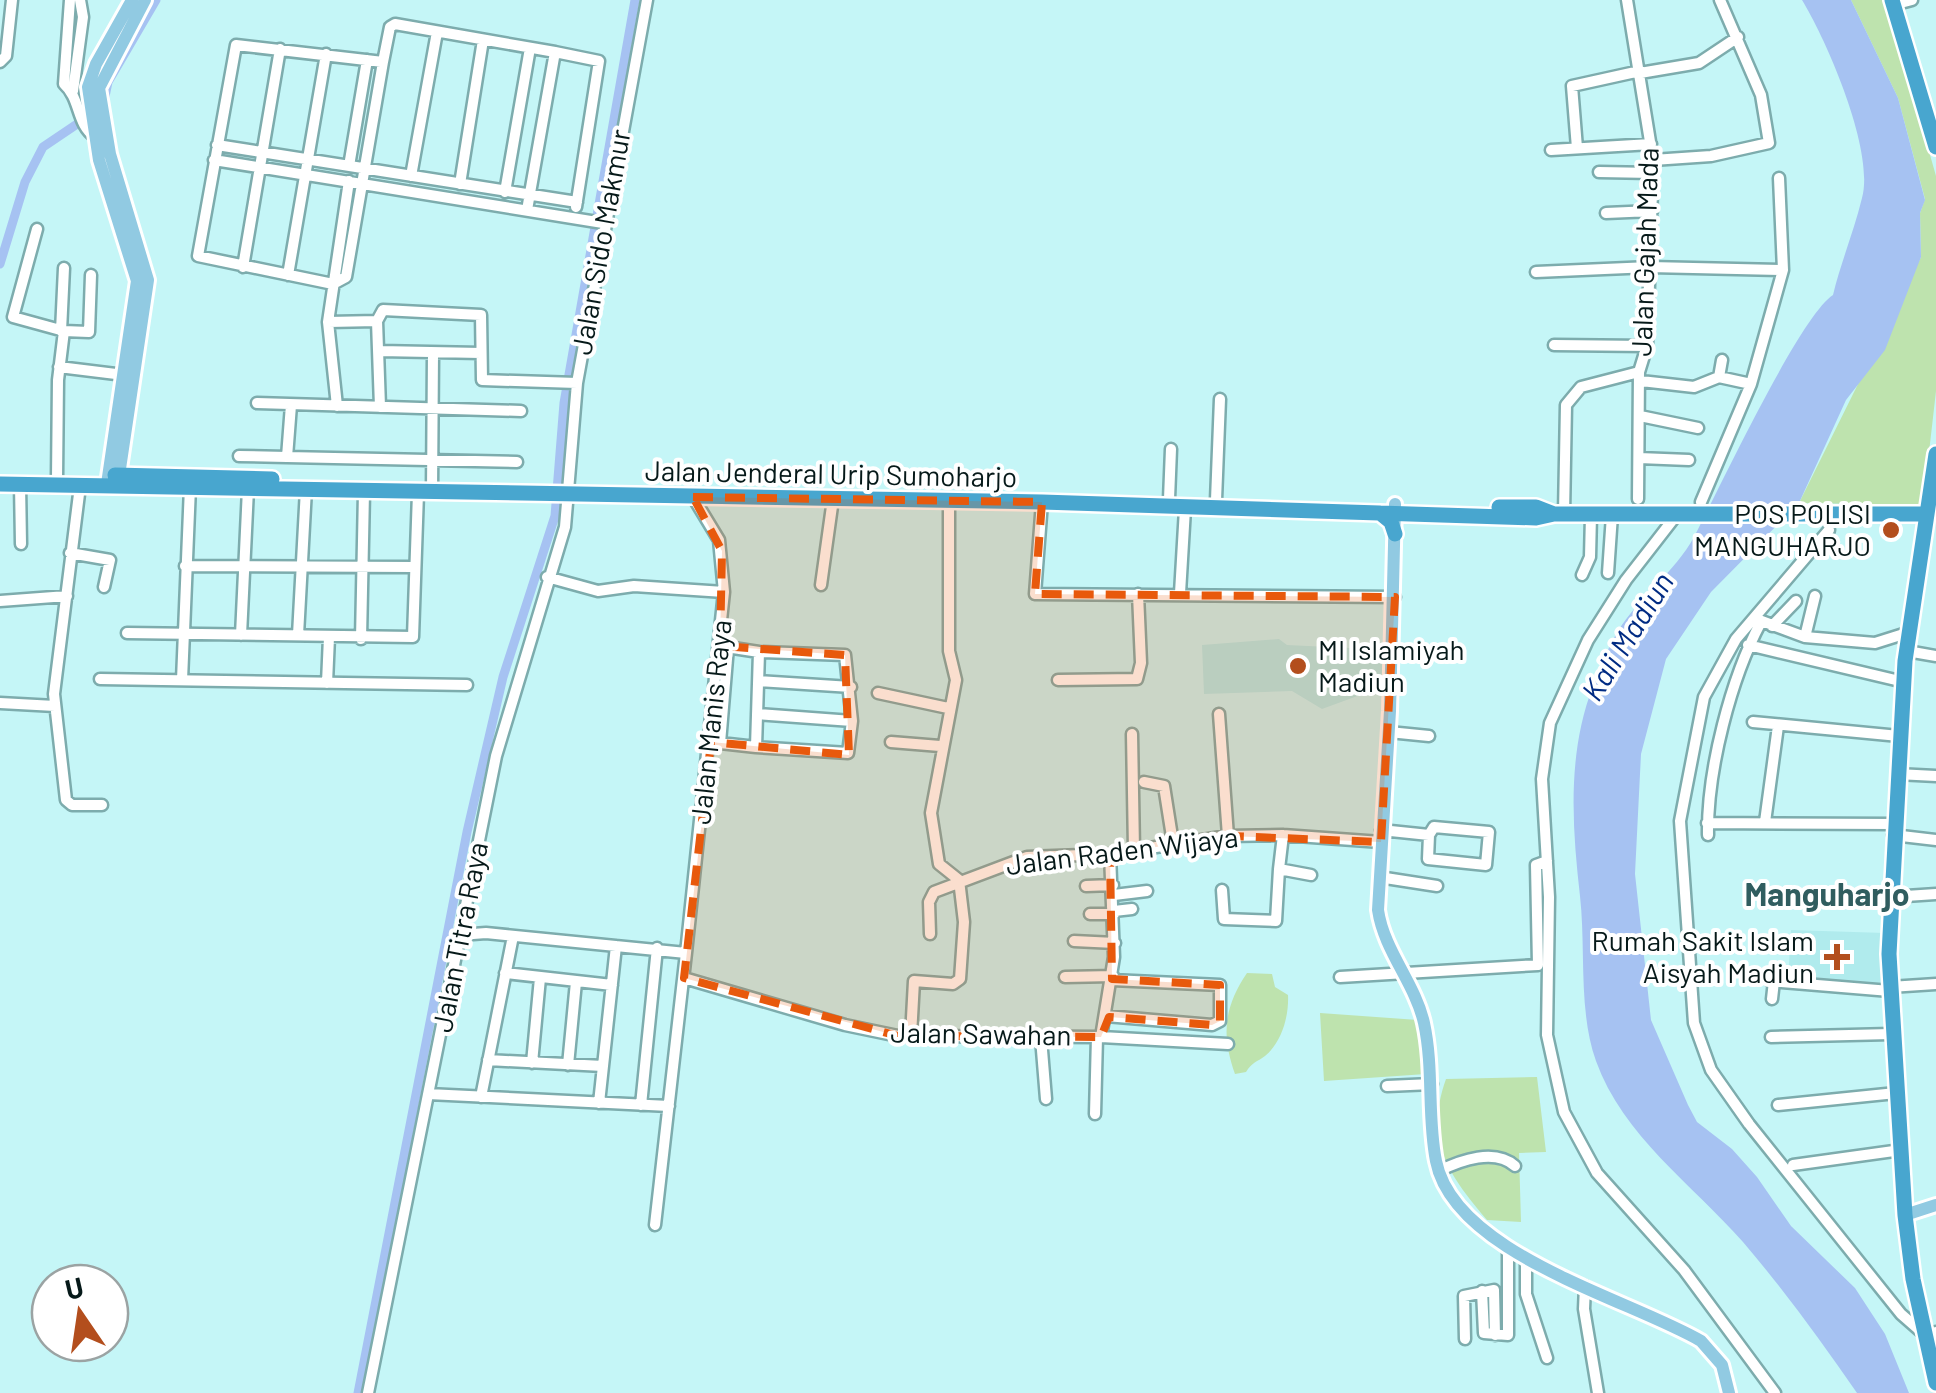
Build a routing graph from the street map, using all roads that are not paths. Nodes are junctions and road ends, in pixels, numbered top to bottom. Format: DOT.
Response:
graph roads {
  1 [pos="12,0"];
  2 [pos="70,0"];
  3 [pos="80,0"];
  4 [pos="132,0"];
  5 [pos="145,0"];
  6 [pos="647,0"];
  7 [pos="1627,0"];
  8 [pos="1720,0"];
  9 [pos="1912,0"];
  10 [pos="1893,2"];
  11 [pos="437,32"];
  12 [pos="1738,37"];
  13 [pos="483,40"];
  14 [pos="73,43"];
  15 [pos="530,48"];
  16 [pos="280,49"];
  17 [pos="555,52"];
  18 [pos="326,54"];
  19 [pos="367,60"];
  20 [pos="0,62"];
  21 [pos="382,62"];
  22 [pos="1640,72"];
  23 [pos="94,98"];
  24 [pos="94,130"];
  25 [pos="1651,144"];
  26 [pos="217,145"];
  27 [pos="1936,147"];
  28 [pos="1577,148"];
  29 [pos="1552,150"];
  30 [pos="262,153"];
  31 [pos="214,160"];
  32 [pos="308,160"];
  33 [pos="1653,160"];
  34 [pos="349,166"];
  35 [pos="259,168"];
  36 [pos="365,170"];
  37 [pos="1599,172"];
  38 [pos="1653,173"];
  39 [pos="304,175"];
  40 [pos="411,176"];
  41 [pos="1779,178"];
  42 [pos="349,181"];
  43 [pos="362,183"];
  44 [pos="460,184"];
  45 [pos="505,192"];
  46 [pos="530,196"];
  47 [pos="577,202"];
  48 [pos="527,210"];
  49 [pos="1652,211"];
  50 [pos="1606,214"];
  51 [pos="125,219"];
  52 [pos="579,219"];
  53 [pos="602,223"];
  54 [pos="37,229"];
  55 [pos="243,267"];
  56 [pos="1650,267"];
  57 [pos="64,268"];
  58 [pos="1783,270"];
  59 [pos="1536,272"];
  60 [pos="91,275"];
  61 [pos="288,275"];
  62 [pos="333,284"];
  63 [pos="377,321"];
  64 [pos="328,322"];
  65 [pos="63,331"];
  66 [pos="1554,345"];
  67 [pos="1646,346"];
  68 [pos="380,351"];
  69 [pos="481,353"];
  70 [pos="433,354"];
  71 [pos="1722,360"];
  72 [pos="60,367"];
  73 [pos="124,375"];
  74 [pos="1640,376"];
  75 [pos="1719,377"];
  76 [pos="568,383"];
  77 [pos="1751,384"];
  78 [pos="1220,399"];
  79 [pos="257,404"];
  80 [pos="291,405"];
  81 [pos="337,406"];
  82 [pos="380,408"];
  83 [pos="434,409"];
  84 [pos="520,411"];
  85 [pos="1640,416"];
  86 [pos="1698,428"];
  87 [pos="1171,449"];
  88 [pos="1936,454"];
  89 [pos="239,456"];
  90 [pos="287,457"];
  91 [pos="1639,458"];
  92 [pos="431,460"];
  93 [pos="1689,460"];
  94 [pos="517,462"];
  95 [pos="58,478"];
  96 [pos="113,479"];
  97 [pos="0,480"];
  98 [pos="20,484"];
  99 [pos="80,486"];
  100 [pos="190,487"];
  101 [pos="248,489"];
  102 [pos="306,489"];
  103 [pos="427,490"];
  104 [pos="559,490"];
  105 [pos="364,492"];
  106 [pos="693,497"];
  107 [pos="1169,499"];
  108 [pos="1638,499"];
  109 [pos="833,500"];
  110 [pos="1216,500"];
  111 [pos="949,501"];
  112 [pos="1042,502"];
  113 [pos="1700,502"];
  114 [pos="1185,509"];
  115 [pos="1390,510"];
  116 [pos="1559,514"];
  117 [pos="1591,514"];
  118 [pos="1928,514"];
  119 [pos="1612,515"];
  120 [pos="1680,516"];
  121 [pos="1829,530"];
  122 [pos="1395,534"];
  123 [pos="21,544"];
  124 [pos="70,553"];
  125 [pos="185,566"];
  126 [pos="362,566"];
  127 [pos="242,567"];
  128 [pos="302,568"];
  129 [pos="414,568"];
  130 [pos="1608,573"];
  131 [pos="1582,575"];
  132 [pos="547,577"];
  133 [pos="821,585"];
  134 [pos="104,587"];
  135 [pos="724,592"];
  136 [pos="1180,593"];
  137 [pos="1138,594"];
  138 [pos="67,596"];
  139 [pos="1814,596"];
  140 [pos="1395,597"];
  141 [pos="0,601"];
  142 [pos="1796,601"];
  143 [pos="1762,622"];
  144 [pos="185,632"];
  145 [pos="1910,632"];
  146 [pos="127,633"];
  147 [pos="241,635"];
  148 [pos="298,636"];
  149 [pos="328,637"];
  150 [pos="1805,637"];
  151 [pos="362,638"];
  152 [pos="1748,645"];
  153 [pos="724,646"];
  154 [pos="1907,651"];
  155 [pos="759,652"];
  156 [pos="1936,656"];
  157 [pos="100,679"];
  158 [pos="182,680"];
  159 [pos="1058,680"];
  160 [pos="759,681"];
  161 [pos="1904,682"];
  162 [pos="328,683"];
  163 [pos="467,685"];
  164 [pos="851,687"];
  165 [pos="878,693"];
  166 [pos="0,703"];
  167 [pos="54,706"];
  168 [pos="948,708"];
  169 [pos="757,714"];
  170 [pos="1219,714"];
  171 [pos="852,720"];
  172 [pos="1752,722"];
  173 [pos="1778,726"];
  174 [pos="1388,732"];
  175 [pos="1132,734"];
  176 [pos="1429,736"];
  177 [pos="1899,736"];
  178 [pos="715,742"];
  179 [pos="891,742"];
  180 [pos="940,746"];
  181 [pos="756,747"];
  182 [pos="1897,774"];
  183 [pos="1936,776"];
  184 [pos="1144,782"];
  185 [pos="102,804"];
  186 [pos="1764,822"];
  187 [pos="1893,829"];
  188 [pos="1283,835"];
  189 [pos="1430,835"];
  190 [pos="1228,836"];
  191 [pos="1381,836"];
  192 [pos="1936,840"];
  193 [pos="1173,843"];
  194 [pos="1134,850"];
  195 [pos="1110,854"];
  196 [pos="1547,861"];
  197 [pos="1279,869"];
  198 [pos="1310,875"];
  199 [pos="1378,878"];
  200 [pos="959,880"];
  201 [pos="1086,886"];
  202 [pos="1437,886"];
  203 [pos="1114,890"];
  204 [pos="1222,890"];
  205 [pos="1148,891"];
  206 [pos="1936,894"];
  207 [pos="1891,897"];
  208 [pos="1132,909"];
  209 [pos="1114,912"];
  210 [pos="1090,914"];
  211 [pos="930,934"];
  212 [pos="460,935"];
  213 [pos="512,936"];
  214 [pos="1074,941"];
  215 [pos="1114,942"];
  216 [pos="616,946"];
  217 [pos="657,948"];
  218 [pos="686,952"];
  219 [pos="505,974"];
  220 [pos="1404,975"];
  221 [pos="1340,977"];
  222 [pos="540,978"];
  223 [pos="684,978"];
  224 [pos="1065,978"];
  225 [pos="1113,978"];
  226 [pos="576,982"];
  227 [pos="1936,984"];
  228 [pos="612,985"];
  229 [pos="1890,989"];
  230 [pos="1772,999"];
  231 [pos="1106,1016"];
  232 [pos="1891,1034"];
  233 [pos="910,1036"];
  234 [pos="1099,1037"];
  235 [pos="1771,1037"];
  236 [pos="1041,1038"];
  237 [pos="1228,1044"];
  238 [pos="488,1060"];
  239 [pos="532,1063"];
  240 [pos="568,1065"];
  241 [pos="603,1066"];
  242 [pos="1432,1084"];
  243 [pos="1387,1086"];
  244 [pos="1896,1093"];
  245 [pos="428,1094"];
  246 [pos="481,1097"];
  247 [pos="1046,1099"];
  248 [pos="599,1103"];
  249 [pos="641,1105"];
  250 [pos="1778,1105"];
  251 [pos="669,1106"];
  252 [pos="1095,1114"];
  253 [pos="1902,1150"];
  254 [pos="1793,1165"];
  255 [pos="1515,1166"];
  256 [pos="1439,1171"];
  257 [pos="1936,1206"];
  258 [pos="1905,1215"];
  259 [pos="655,1224"];
  260 [pos="1508,1250"];
  261 [pos="1526,1259"];
  262 [pos="1584,1286"];
  263 [pos="1508,1290"];
  264 [pos="1488,1291"];
  265 [pos="1489,1312"];
  266 [pos="1509,1313"];
  267 [pos="1930,1334"];
  268 [pos="1465,1339"];
  269 [pos="1547,1358"];
  270 [pos="1936,1383"];
  271 [pos="368,1393"];
  272 [pos="1598,1393"];
  273 [pos="1728,1393"];
  274 [pos="1775,1393"];
  1 -- 20 [label="street"];
  2 -- 14 [label="street"];
  3 -- 14 [label="street"];
  4 -- 23 [label="main road"];
  5 -- 23 [label="main road"];
  6 -- 53 [label="street, Jalan Sido Makmur"];
  7 -- 22 [label="street, Jalan Gajah Mada"];
  8 -- 12 [label="street"];
  9 -- 10 [label="street"];
  10 -- 27 [label="highway"];
  11 -- 13 [label="street"];
  11 -- 21 [label="street"];
  11 -- 40 [label="street"];
  12 -- 22 [label="street"];
  12 -- 33 [label="street"];
  13 -- 15 [label="street"];
  13 -- 44 [label="street"];
  14 -- 24 [label="street"];
  15 -- 17 [label="street"];
  15 -- 45 [label="street"];
  16 -- 18 [label="street"];
  16 -- 26 [label="street"];
  16 -- 30 [label="street"];
  17 -- 46 [label="street"];
  17 -- 47 [label="street"];
  18 -- 19 [label="street"];
  18 -- 32 [label="street"];
  19 -- 21 [label="street"];
  19 -- 34 [label="street"];
  21 -- 36 [label="street"];
  22 -- 25 [label="street, Jalan Gajah Mada"];
  22 -- 28 [label="street"];
  23 -- 24 [label="main road"];
  24 -- 51 [label="main road"];
  25 -- 28 [label="street"];
  25 -- 33 [label="street, Jalan Gajah Mada"];
  26 -- 30 [label="street"];
  26 -- 31 [label="street"];
  28 -- 29 [label="street"];
  30 -- 32 [label="street"];
  30 -- 35 [label="street"];
  31 -- 35 [label="street"];
  31 -- 55 [label="street"];
  32 -- 34 [label="street"];
  32 -- 39 [label="street"];
  33 -- 38 [label="street, Jalan Gajah Mada"];
  34 -- 36 [label="street"];
  35 -- 39 [label="street"];
  35 -- 55 [label="street"];
  36 -- 40 [label="street"];
  36 -- 43 [label="street"];
  37 -- 38 [label="street"];
  38 -- 49 [label="street, Jalan Gajah Mada"];
  39 -- 42 [label="street"];
  39 -- 61 [label="street"];
  40 -- 44 [label="street"];
  41 -- 58 [label="street"];
  42 -- 43 [label="street"];
  42 -- 62 [label="street"];
  43 -- 48 [label="street"];
  43 -- 62 [label="street"];
  44 -- 45 [label="street"];
  45 -- 46 [label="street"];
  46 -- 47 [label="street"];
  46 -- 48 [label="street"];
  47 -- 52 [label="street"];
  48 -- 52 [label="street"];
  49 -- 50 [label="street"];
  49 -- 56 [label="street, Jalan Gajah Mada"];
  51 -- 73 [label="main road"];
  51 -- 96 [label="main road"];
  52 -- 53 [label="street"];
  53 -- 76 [label="street, Jalan Sido Makmur"];
  54 -- 65 [label="street"];
  55 -- 61 [label="street"];
  56 -- 58 [label="street"];
  56 -- 59 [label="street"];
  56 -- 67 [label="street, Jalan Gajah Mada"];
  57 -- 65 [label="street"];
  58 -- 77 [label="street"];
  60 -- 65 [label="street"];
  61 -- 62 [label="street"];
  62 -- 64 [label="street"];
  63 -- 64 [label="street"];
  63 -- 68 [label="street"];
  63 -- 69 [label="street"];
  64 -- 81 [label="street"];
  65 -- 72 [label="street"];
  66 -- 67 [label="street"];
  67 -- 74 [label="street, Jalan Gajah Mada"];
  68 -- 70 [label="street"];
  68 -- 82 [label="street"];
  69 -- 70 [label="street"];
  69 -- 76 [label="street"];
  70 -- 83 [label="street"];
  71 -- 75 [label="street"];
  72 -- 73 [label="street"];
  72 -- 95 [label="street"];
  73 -- 96 [label="main road"];
  74 -- 75 [label="street"];
  74 -- 85 [label="street"];
  74 -- 116 [label="street, Jalan Gajah Mada"];
  75 -- 77 [label="street"];
  76 -- 104 [label="street, Jalan Sido Makmur"];
  77 -- 113 [label="street"];
  78 -- 110 [label="street"];
  79 -- 80 [label="street"];
  80 -- 81 [label="street"];
  80 -- 90 [label="street"];
  81 -- 82 [label="street"];
  82 -- 83 [label="street"];
  83 -- 84 [label="street"];
  83 -- 92 [label="street"];
  85 -- 86 [label="street"];
  85 -- 91 [label="street"];
  87 -- 107 [label="street"];
  88 -- 118 [label="highway"];
  89 -- 90 [label="street"];
  90 -- 92 [label="street"];
  91 -- 93 [label="street"];
  91 -- 108 [label="street"];
  92 -- 94 [label="street"];
  92 -- 103 [label="street"];
  95 -- 96 [label="highway"];
  95 -- 97 [label="highway"];
  96 -- 99 [label="highway"];
  96 -- 100 [label="highway, Jalan Jenderal Urip Sumoharjo"];
  96 -- 103 [label="highway, Jalan Jenderal Urip Sumoharjo"];
  97 -- 98 [label="highway"];
  98 -- 99 [label="highway"];
  98 -- 123 [label="street"];
  99 -- 124 [label="street"];
  100 -- 101 [label="highway, Jalan Jenderal Urip Sumoharjo"];
  100 -- 125 [label="street"];
  101 -- 102 [label="highway, Jalan Jenderal Urip Sumoharjo"];
  101 -- 127 [label="street"];
  102 -- 105 [label="highway, Jalan Jenderal Urip Sumoharjo"];
  102 -- 128 [label="street"];
  103 -- 104 [label="highway, Jalan Jenderal Urip Sumoharjo"];
  103 -- 105 [label="highway, Jalan Jenderal Urip Sumoharjo"];
  103 -- 129 [label="street"];
  104 -- 106 [label="highway, Jalan Jenderal Urip Sumoharjo"];
  104 -- 107 [label="highway, Jalan Jenderal Urip Sumoharjo"];
  104 -- 132 [label="street, Jalan Titra Raya"];
  105 -- 126 [label="street"];
  106 -- 109 [label="highway, Jalan Jenderal Urip Sumoharjo"];
  106 -- 135 [label="street, Jalan Manis Raya"];
  107 -- 110 [label="highway, Jalan Jenderal Urip Sumoharjo"];
  109 -- 111 [label="highway, Jalan Jenderal Urip Sumoharjo"];
  109 -- 133 [label="street"];
  110 -- 115 [label="highway, Jalan Jenderal Urip Sumoharjo"];
  111 -- 112 [label="highway, Jalan Jenderal Urip Sumoharjo"];
  111 -- 168 [label="street"];
  112 -- 114 [label="highway, Jalan Jenderal Urip Sumoharjo"];
  112 -- 137 [label="street"];
  114 -- 115 [label="highway, Jalan Jenderal Urip Sumoharjo"];
  114 -- 136 [label="street"];
  115 -- 116 [label="highway, Jalan Jenderal Urip Sumoharjo"];
  115 -- 122 [label="highway"];
  116 -- 117 [label="highway, Jalan Jenderal Urip Sumoharjo"];
  117 -- 119 [label="highway, Jalan Jenderal Urip Sumoharjo"];
  117 -- 131 [label="street"];
  118 -- 120 [label="highway, Jalan Jenderal Urip Sumoharjo"];
  118 -- 145 [label="highway"];
  119 -- 120 [label="highway, Jalan Jenderal Urip Sumoharjo"];
  119 -- 130 [label="street"];
  120 -- 196 [label="street"];
  121 -- 143 [label="street"];
  122 -- 140 [label="main road"];
  124 -- 134 [label="street"];
  124 -- 138 [label="street"];
  125 -- 127 [label="street"];
  125 -- 144 [label="street"];
  126 -- 128 [label="street"];
  126 -- 129 [label="street"];
  126 -- 151 [label="street"];
  127 -- 128 [label="street"];
  127 -- 147 [label="street"];
  128 -- 148 [label="street"];
  129 -- 151 [label="street"];
  132 -- 135 [label="street"];
  132 -- 212 [label="street, Jalan Titra Raya"];
  135 -- 153 [label="street, Jalan Manis Raya"];
  136 -- 137 [label="street"];
  136 -- 140 [label="street"];
  137 -- 159 [label="street"];
  138 -- 141 [label="street"];
  138 -- 167 [label="street"];
  139 -- 150 [label="street"];
  140 -- 174 [label="main road"];
  142 -- 143 [label="street"];
  143 -- 150 [label="street"];
  143 -- 152 [label="street"];
  143 -- 267 [label="street"];
  144 -- 146 [label="street"];
  144 -- 147 [label="street"];
  144 -- 158 [label="street"];
  145 -- 150 [label="street"];
  145 -- 154 [label="highway"];
  147 -- 148 [label="street"];
  148 -- 149 [label="street"];
  149 -- 151 [label="street"];
  149 -- 162 [label="street"];
  152 -- 161 [label="street"];
  152 -- 186 [label="street"];
  153 -- 155 [label="street"];
  153 -- 178 [label="street, Jalan Manis Raya"];
  154 -- 156 [label="street"];
  154 -- 161 [label="highway"];
  155 -- 160 [label="street"];
  155 -- 164 [label="street"];
  157 -- 158 [label="street"];
  158 -- 162 [label="street"];
  160 -- 164 [label="street"];
  160 -- 169 [label="street"];
  161 -- 177 [label="highway"];
  162 -- 163 [label="street"];
  164 -- 171 [label="street"];
  165 -- 168 [label="street"];
  166 -- 167 [label="street"];
  167 -- 185 [label="street"];
  168 -- 180 [label="street"];
  169 -- 171 [label="street"];
  169 -- 181 [label="street"];
  170 -- 190 [label="street"];
  171 -- 181 [label="street"];
  172 -- 173 [label="street"];
  173 -- 177 [label="street"];
  173 -- 186 [label="street"];
  174 -- 176 [label="street"];
  174 -- 191 [label="main road"];
  175 -- 194 [label="street"];
  177 -- 182 [label="highway"];
  178 -- 181 [label="street"];
  178 -- 218 [label="street, Jalan Manis Raya"];
  179 -- 180 [label="street"];
  180 -- 200 [label="street"];
  182 -- 183 [label="street"];
  182 -- 187 [label="highway"];
  184 -- 193 [label="street"];
  186 -- 187 [label="street"];
  187 -- 192 [label="street"];
  187 -- 207 [label="highway"];
  188 -- 190 [label="street, Jalan Raden Wijaya"];
  188 -- 191 [label="street, Jalan Raden Wijaya"];
  188 -- 197 [label="street"];
  189 -- 189 [label="street, Jalan Raden Wijaya"];
  189 -- 191 [label="street, Jalan Raden Wijaya"];
  190 -- 193 [label="street, Jalan Raden Wijaya"];
  191 -- 199 [label="main road"];
  193 -- 194 [label="street, Jalan Raden Wijaya"];
  194 -- 195 [label="street, Jalan Raden Wijaya"];
  195 -- 200 [label="street, Jalan Raden Wijaya"];
  195 -- 203 [label="street, Jalan Sawahan"];
  196 -- 220 [label="street"];
  196 -- 274 [label="street"];
  197 -- 198 [label="street"];
  197 -- 204 [label="street"];
  199 -- 202 [label="street"];
  199 -- 220 [label="main road"];
  200 -- 211 [label="street"];
  200 -- 233 [label="street"];
  201 -- 203 [label="street"];
  203 -- 205 [label="street"];
  203 -- 209 [label="street, Jalan Sawahan"];
  206 -- 207 [label="street"];
  207 -- 229 [label="highway"];
  208 -- 209 [label="street"];
  209 -- 210 [label="street"];
  209 -- 215 [label="street, Jalan Sawahan"];
  212 -- 213 [label="street"];
  212 -- 245 [label="street, Jalan Titra Raya"];
  213 -- 216 [label="street"];
  213 -- 219 [label="street"];
  214 -- 215 [label="street"];
  215 -- 225 [label="street, Jalan Sawahan"];
  216 -- 217 [label="street"];
  216 -- 228 [label="street"];
  217 -- 218 [label="street"];
  217 -- 249 [label="street"];
  218 -- 223 [label="street, Jalan Manis Raya"];
  219 -- 222 [label="street"];
  219 -- 238 [label="street"];
  220 -- 221 [label="street"];
  220 -- 242 [label="main road"];
  222 -- 226 [label="street"];
  222 -- 239 [label="street"];
  223 -- 233 [label="street, Jalan Sawahan"];
  223 -- 251 [label="street"];
  224 -- 225 [label="street"];
  225 -- 231 [label="street, Jalan Sawahan"];
  225 -- 231 [label="street"];
  226 -- 228 [label="street"];
  226 -- 240 [label="street"];
  227 -- 229 [label="street"];
  228 -- 241 [label="street"];
  229 -- 230 [label="street"];
  229 -- 232 [label="highway"];
  231 -- 234 [label="street, Jalan Sawahan"];
  232 -- 235 [label="street"];
  232 -- 244 [label="highway"];
  233 -- 236 [label="street, Jalan Sawahan"];
  234 -- 236 [label="street, Jalan Sawahan"];
  234 -- 237 [label="street"];
  234 -- 252 [label="street"];
  236 -- 247 [label="street"];
  238 -- 239 [label="street"];
  238 -- 246 [label="street"];
  239 -- 240 [label="street"];
  240 -- 241 [label="street"];
  241 -- 248 [label="street"];
  242 -- 243 [label="street"];
  242 -- 256 [label="main road"];
  244 -- 250 [label="street"];
  244 -- 253 [label="highway"];
  245 -- 246 [label="street"];
  245 -- 271 [label="street, Jalan Titra Raya"];
  246 -- 248 [label="street"];
  248 -- 249 [label="street"];
  249 -- 251 [label="street"];
  251 -- 259 [label="street"];
  253 -- 254 [label="street"];
  253 -- 258 [label="highway"];
  255 -- 256 [label="street"];
  256 -- 260 [label="main road"];
  257 -- 258 [label="main road"];
  258 -- 267 [label="highway"];
  260 -- 261 [label="main road"];
  260 -- 263 [label="street"];
  261 -- 262 [label="main road"];
  261 -- 269 [label="street"];
  262 -- 272 [label="street"];
  262 -- 273 [label="main road"];
  263 -- 264 [label="street"];
  263 -- 266 [label="street"];
  264 -- 265 [label="street"];
  264 -- 268 [label="street"];
  265 -- 266 [label="street"];
  265 -- 266 [label="street"];
  267 -- 270 [label="highway"];
}
